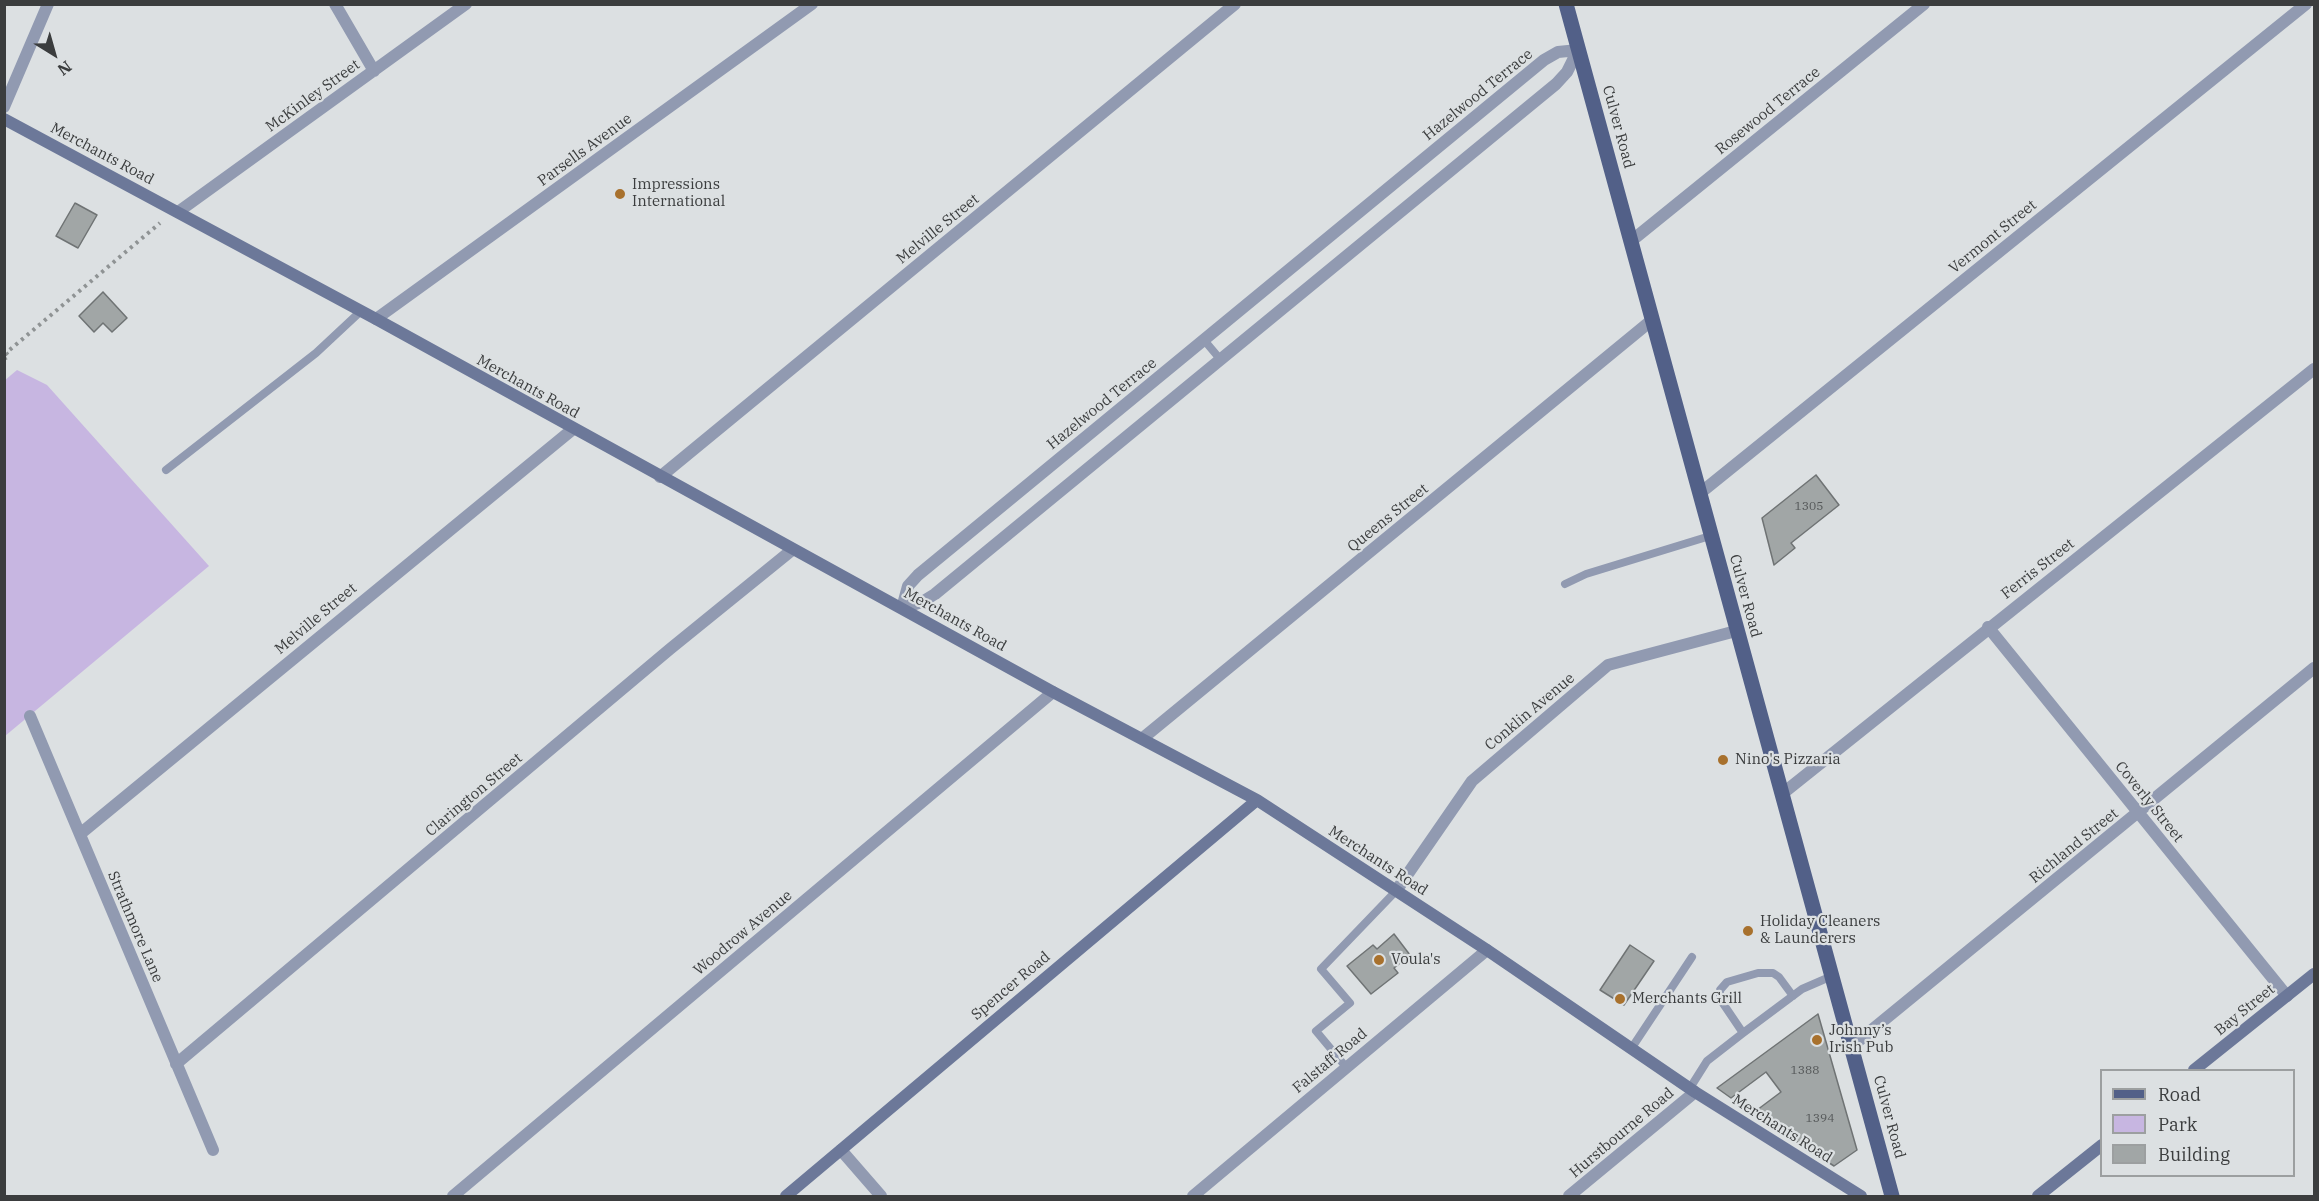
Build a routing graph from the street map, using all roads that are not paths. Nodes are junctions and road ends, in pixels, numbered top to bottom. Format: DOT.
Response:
graph roads {
  1 [pos="48,4"];
  2 [pos="335,4"];
  3 [pos="466,4"];
  4 [pos="812,4"];
  5 [pos="1235,4"];
  6 [pos="1566,4"];
  7 [pos="1924,4"];
  8 [pos="2306,4"];
  9 [pos="1578,51"];
  10 [pos="374,71"];
  11 [pos="4,107"];
  12 [pos="4,119"];
  13 [pos="178,212"];
  14 [pos="1630,242"];
  15 [pos="361,311"];
  16 [pos="376,319"];
  17 [pos="1652,320"];
  18 [pos="1204,340"];
  19 [pos="1220,359"];
  20 [pos="2314,369"];
  21 [pos="573,429"];
  22 [pos="166,470"];
  23 [pos="660,477"];
  24 [pos="1699,494"];
  25 [pos="1710,536"];
  26 [pos="792,550"];
  27 [pos="1565,584"];
  28 [pos="902,608"];
  29 [pos="1988,627"];
  30 [pos="1736,631"];
  31 [pos="2314,668"];
  32 [pos="1053,692"];
  33 [pos="30,716"];
  34 [pos="1143,738"];
  35 [pos="1782,794"];
  36 [pos="1257,800"];
  37 [pos="2138,813"];
  38 [pos="80,834"];
  39 [pos="1396,891"];
  40 [pos="1487,950"];
  41 [pos="1692,957"];
  42 [pos="2314,974"];
  43 [pos="1832,976"];
  44 [pos="1793,996"];
  45 [pos="2287,996"];
  46 [pos="1743,1033"];
  47 [pos="1851,1047"];
  48 [pos="1632,1049"];
  49 [pos="176,1064"];
  50 [pos="1346,1067"];
  51 [pos="2196,1069"];
  52 [pos="1692,1090"];
  53 [pos="2100,1147"];
  54 [pos="213,1150"];
  55 [pos="841,1150"];
  56 [pos="1858,1196"];
  57 [pos="453,1197"];
  58 [pos="786,1197"];
  59 [pos="880,1197"];
  60 [pos="1193,1197"];
  61 [pos="1569,1197"];
  62 [pos="1892,1197"];
  63 [pos="2038,1197"];
  1 -- 11 [label="street"];
  2 -- 10 [label="street"];
  3 -- 10 [label="street, McKinley Street"];
  4 -- 16 [label="street, Parsells Avenue"];
  5 -- 23 [label="street, Melville Street"];
  6 -- 9 [label="main road, Culver Road"];
  7 -- 14 [label="street, Rosewood Terrace"];
  8 -- 24 [label="street, Vermont Street"];
  9 -- 14 [label="main road, Culver Road"];
  9 -- 18 [label="street, Hazelwood Terrace"];
  9 -- 19 [label="street"];
  10 -- 13 [label="street, McKinley Street"];
  12 -- 13 [label="street, Merchants Road"];
  13 -- 15 [label="street, Merchants Road"];
  14 -- 17 [label="main road, Culver Road"];
  15 -- 16 [label="street, Merchants Road"];
  15 -- 22 [label="lane"];
  16 -- 21 [label="street, Merchants Road"];
  17 -- 24 [label="main road, Culver Road"];
  17 -- 34 [label="street, Queens Street"];
  18 -- 19 [label="lane"];
  18 -- 28 [label="street, Hazelwood Terrace"];
  19 -- 28 [label="street"];
  20 -- 29 [label="street, Ferris Street"];
  21 -- 23 [label="street, Merchants Road"];
  21 -- 38 [label="street, Melville Street"];
  23 -- 26 [label="street, Merchants Road"];
  24 -- 25 [label="main road, Culver Road"];
  25 -- 27 [label="lane"];
  25 -- 30 [label="main road, Culver Road"];
  26 -- 28 [label="street, Merchants Road"];
  26 -- 49 [label="street, Clarington Street"];
  28 -- 32 [label="street, Merchants Road"];
  29 -- 35 [label="street, Ferris Street"];
  29 -- 37 [label="street, Coverly Street"];
  30 -- 35 [label="main road, Culver Road"];
  30 -- 39 [label="street, Conklin Avenue"];
  31 -- 37 [label="street, Richland Street"];
  32 -- 34 [label="street, Merchants Road"];
  32 -- 57 [label="street, Woodrow Avenue"];
  33 -- 38 [label="street, Strathmore Lane"];
  34 -- 36 [label="street, Merchants Road"];
  35 -- 43 [label="main road, Culver Road"];
  36 -- 39 [label="street, Merchants Road"];
  36 -- 55 [label="street, Spencer Road"];
  37 -- 45 [label="street, Coverly Street"];
  37 -- 47 [label="street, Richland Street"];
  38 -- 49 [label="street, Strathmore Lane"];
  39 -- 40 [label="street, Merchants Road"];
  39 -- 50 [label="lane"];
  40 -- 48 [label="street, Merchants Road"];
  40 -- 50 [label="street, Falstaff Road"];
  41 -- 48 [label="lane"];
  42 -- 45 [label="street, Bay Street"];
  43 -- 44 [label="lane"];
  43 -- 47 [label="main road, Culver Road"];
  44 -- 46 [label="lane"];
  44 -- 46 [label="lane"];
  45 -- 51 [label="street, Bay Street"];
  46 -- 52 [label="lane"];
  47 -- 62 [label="main road, Culver Road"];
  48 -- 52 [label="street, Merchants Road"];
  49 -- 54 [label="street, Strathmore Lane"];
  50 -- 60 [label="street, Falstaff Road"];
  52 -- 56 [label="street, Merchants Road"];
  52 -- 61 [label="street, Hurstbourne Road"];
  53 -- 63 [label="street"];
  55 -- 58 [label="street, Spencer Road"];
  55 -- 59 [label="street"];
}
